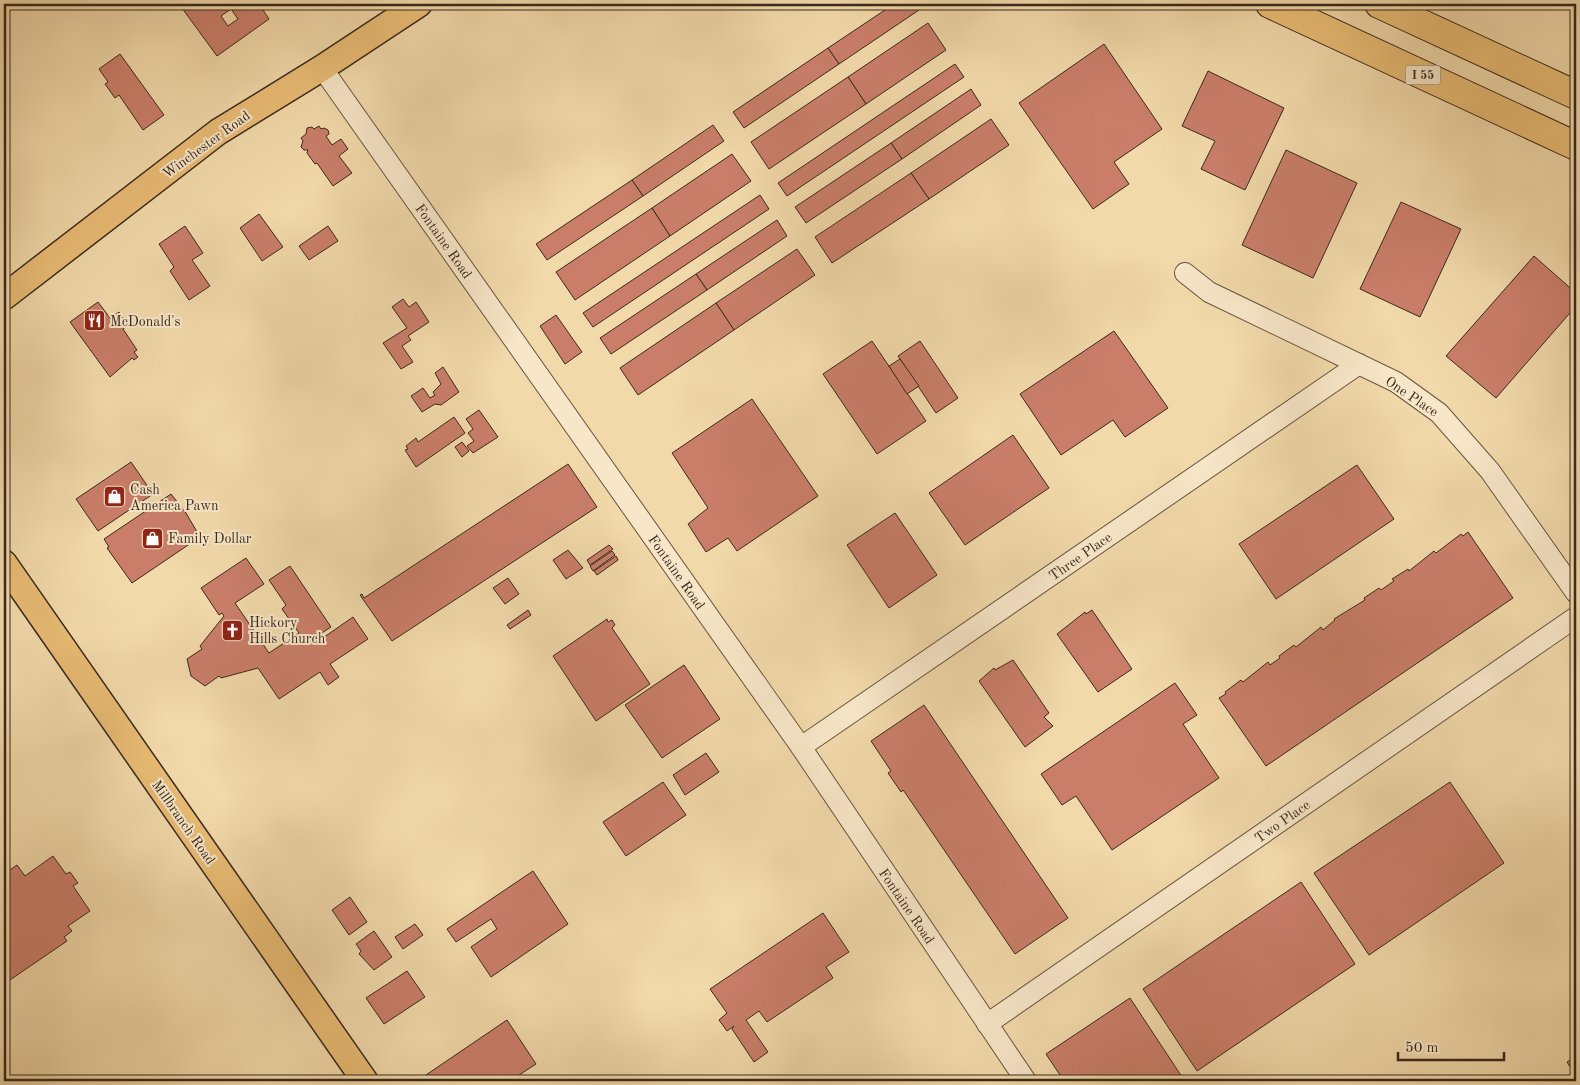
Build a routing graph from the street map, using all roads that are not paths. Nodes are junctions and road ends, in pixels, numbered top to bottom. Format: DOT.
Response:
graph roads {
  1 [pos="419,4"];
  2 [pos="1270,4"];
  3 [pos="1379,4"];
  4 [pos="322,68"];
  5 [pos="1576,95"];
  6 [pos="1576,146"];
  7 [pos="1186,273"];
  8 [pos="4,297"];
  9 [pos="1359,364"];
  10 [pos="4,563"];
  11 [pos="1576,593"];
  12 [pos="1576,617"];
  13 [pos="800,748"];
  14 [pos="987,1024"];
  15 [pos="360,1079"];
  16 [pos="1026,1081"];
  1 -- 4 [label="main road, Winchester Road"];
  2 -- 6 [label="highway, I 55"];
  3 -- 5 [label="highway"];
  4 -- 8 [label="main road, Winchester Road"];
  4 -- 13 [label="street, Fontaine Road"];
  7 -- 9 [label="street, One Place"];
  9 -- 11 [label="street, One Place"];
  9 -- 13 [label="street, Three Place"];
  10 -- 15 [label="main road, Millbranch Road"];
  12 -- 14 [label="street, Two Place"];
  13 -- 14 [label="street, Fontaine Road"];
  14 -- 16 [label="street, Fontaine Road"];
}
